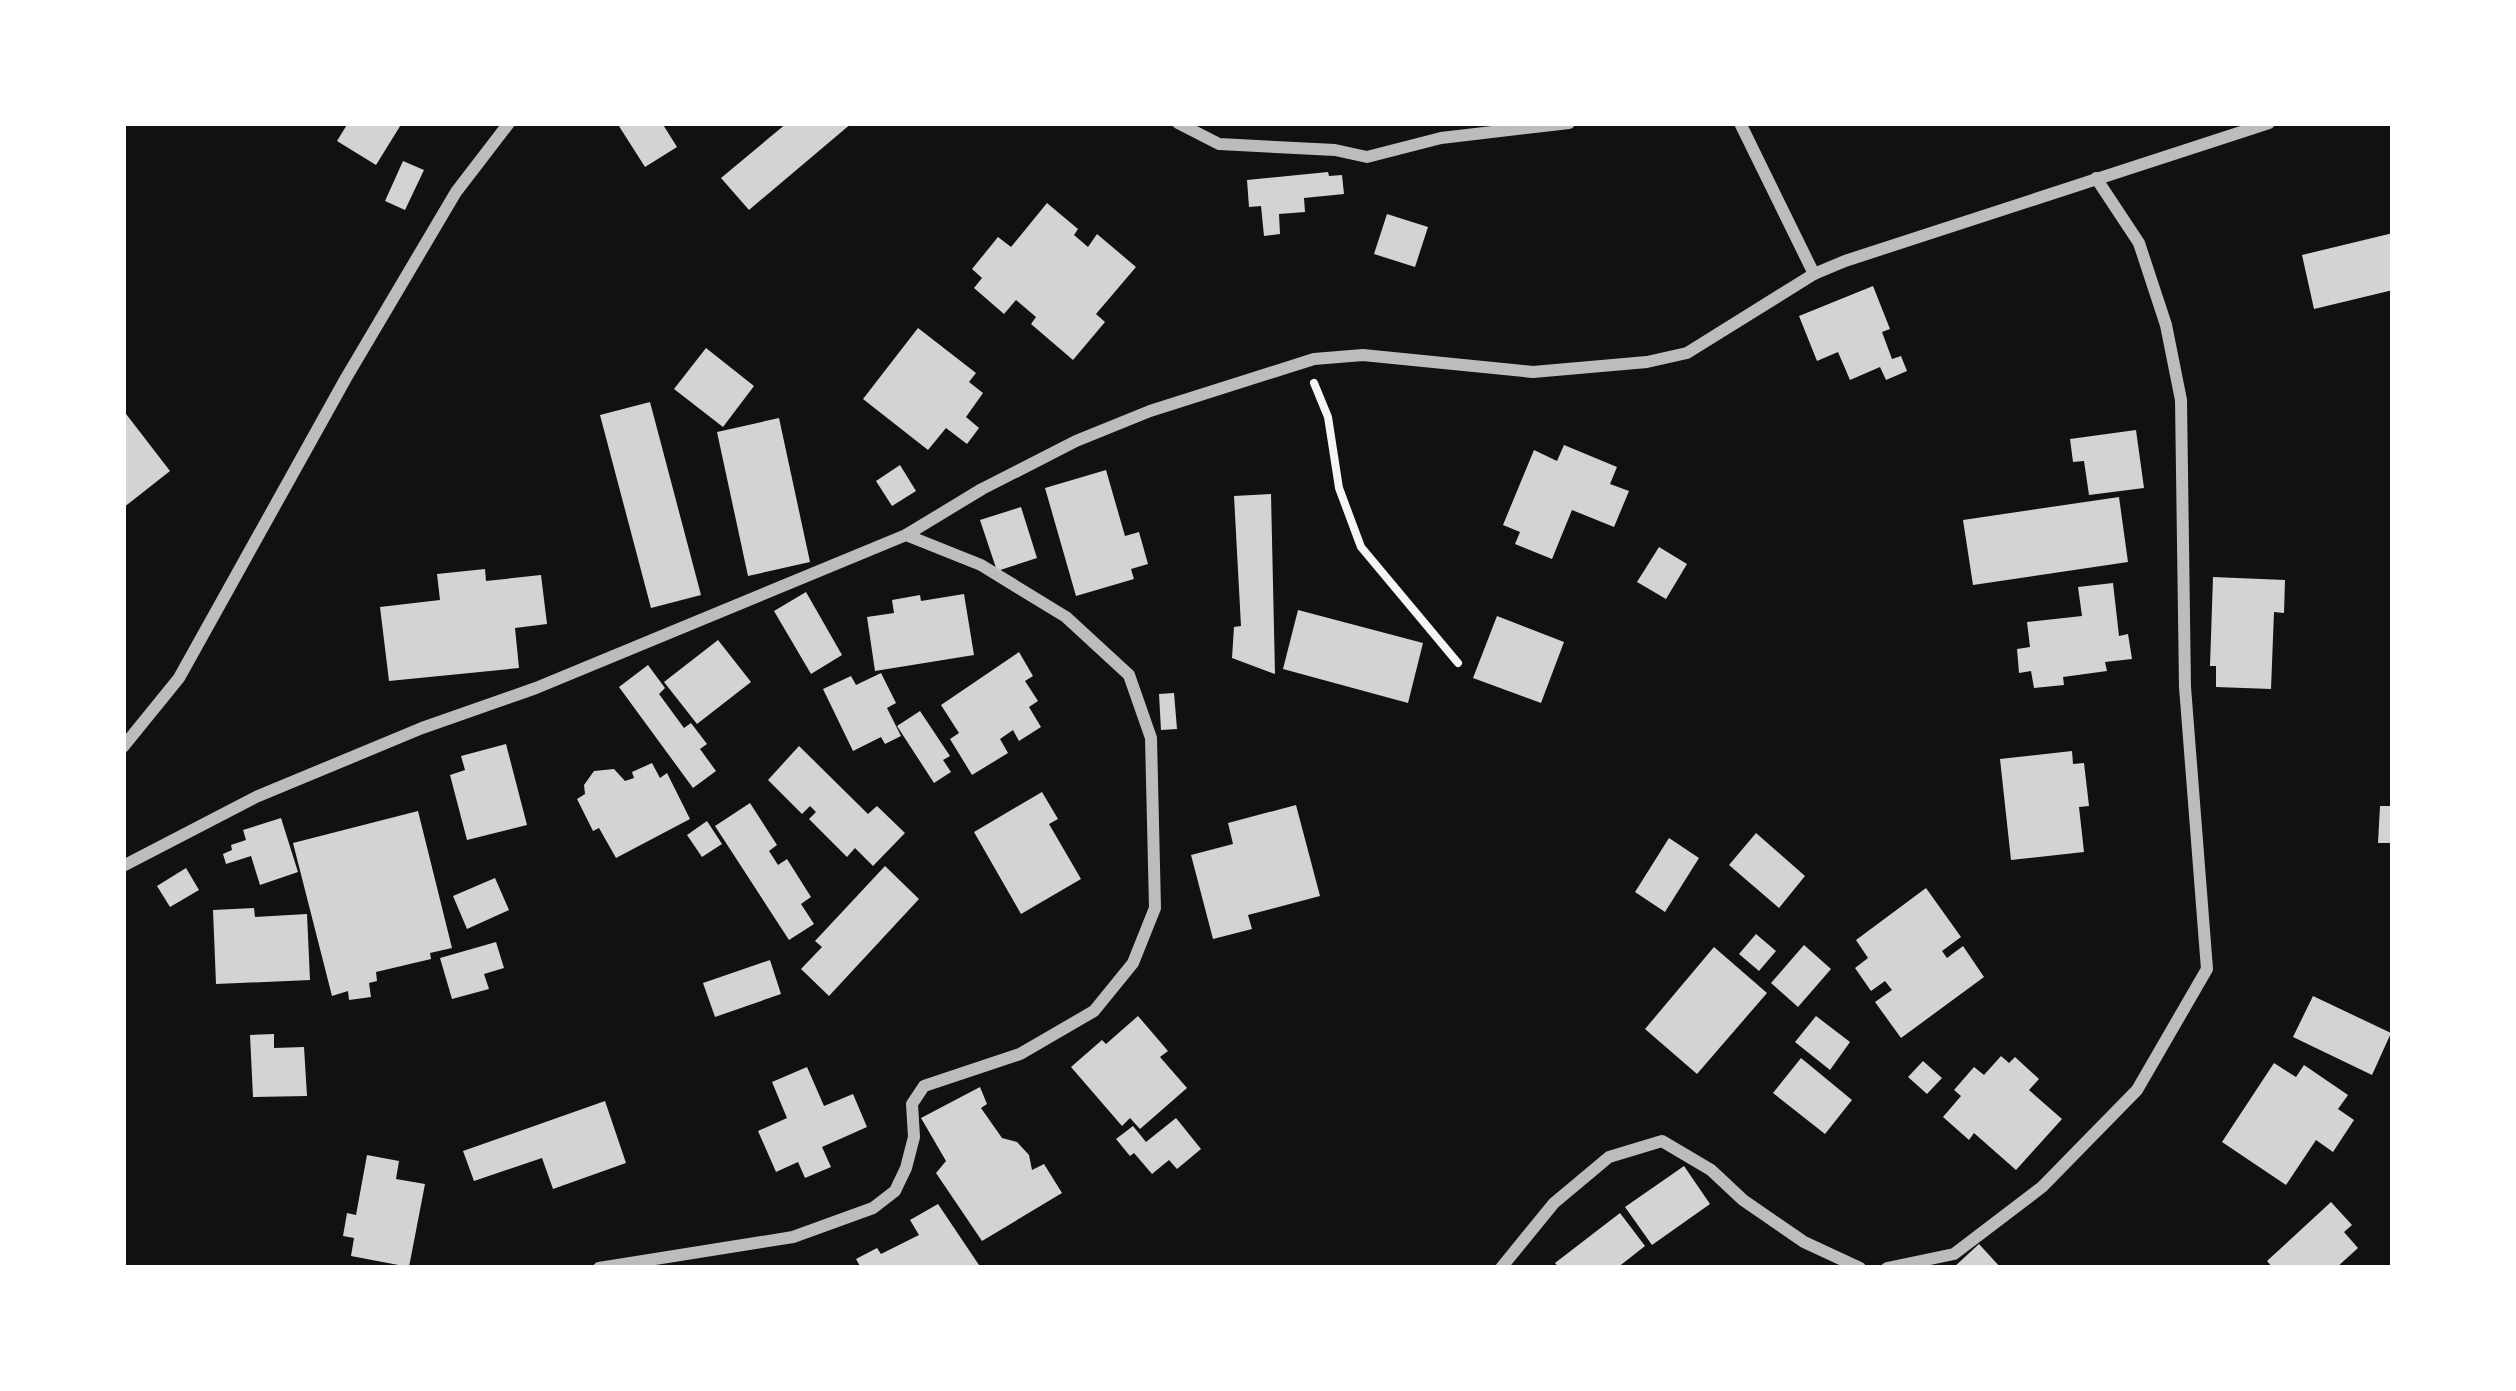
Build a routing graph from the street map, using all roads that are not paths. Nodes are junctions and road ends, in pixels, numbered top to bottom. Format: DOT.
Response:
graph roads {
  1 [pos="509,123"];
  2 [pos="1178,123"];
  3 [pos="1569,123"];
  4 [pos="1740,123"];
  5 [pos="2269,123"];
  6 [pos="2096,178"];
  7 [pos="1814,274"];
  8 [pos="906,535"];
  9 [pos="123,747"];
  10 [pos="123,866"];
  11 [pos="599,1268"];
  12 [pos="1501,1268"];
  13 [pos="1860,1268"];
  14 [pos="1886,1268"];
  1 -- 9 [label="street"];
  2 -- 3 [label="street"];
  4 -- 7 [label="street"];
  5 -- 6 [label="street"];
  6 -- 7 [label="street"];
  6 -- 14 [label="street"];
  7 -- 8 [label="street"];
  8 -- 10 [label="street"];
  8 -- 11 [label="street"];
  12 -- 13 [label="street"];
}
